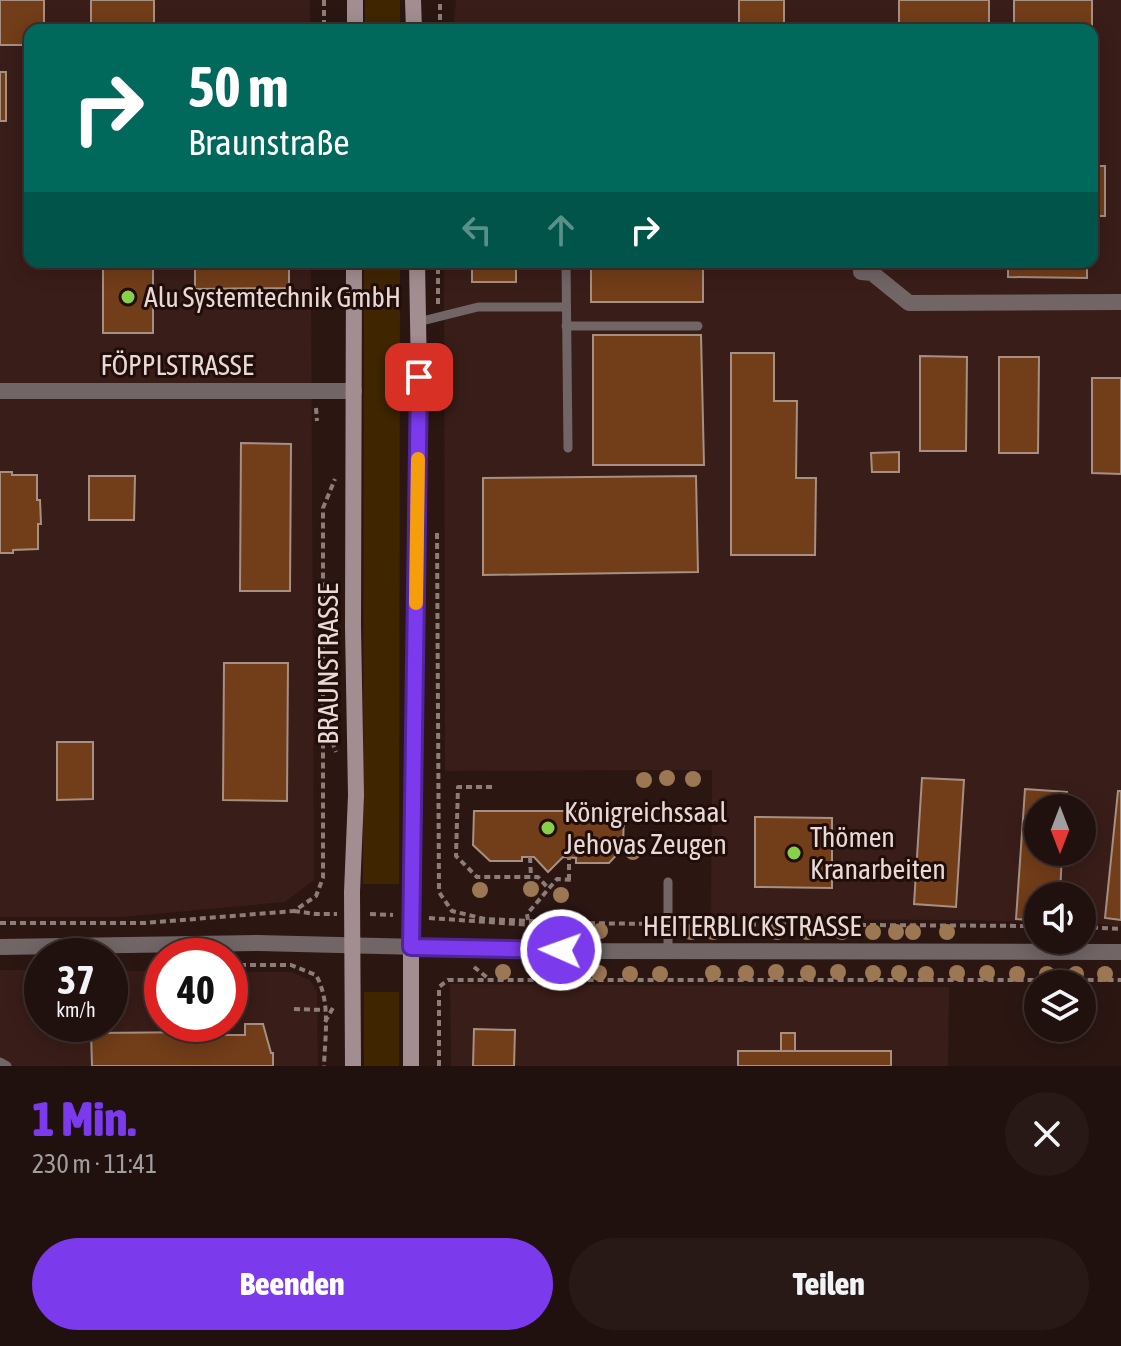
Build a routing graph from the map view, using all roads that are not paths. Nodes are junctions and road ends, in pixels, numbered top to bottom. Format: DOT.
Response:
graph roads {
  1 [pos="355,0"];
  2 [pos="413,0"];
  3 [pos="355,24"];
  4 [pos="414,24"];
  5 [pos="354,268"];
  6 [pos="417,268"];
  7 [pos="566,268"];
  8 [pos="861,272"];
  9 [pos="1121,302"];
  10 [pos="566,307"];
  11 [pos="418,322"];
  12 [pos="566,326"];
  13 [pos="698,326"];
  14 [pos="0,391"];
  15 [pos="354,391"];
  16 [pos="568,448"];
  17 [pos="668,882"];
  18 [pos="352,945"];
  19 [pos="0,947"];
  20 [pos="411,947"];
  21 [pos="668,952"];
  22 [pos="1121,952"];
  23 [pos="0,1062"];
  24 [pos="7,1066"];
  25 [pos="353,1066"];
  26 [pos="411,1066"];
  1 -- 3 [label="main road"];
  2 -- 4 [label="main road"];
  5 -- 15 [label="main road, BRAUNSTRASSE"];
  6 -- 11 [label="main road"];
  7 -- 10 [label="lane"];
  8 -- 9 [label="street"];
  10 -- 11 [label="lane"];
  10 -- 12 [label="lane"];
  11 -- 20 [label="main road"];
  12 -- 13 [label="lane"];
  12 -- 16 [label="lane"];
  14 -- 15 [label="street, FÖPPLSTRASSE"];
  15 -- 18 [label="main road, BRAUNSTRASSE"];
  17 -- 21 [label="lane"];
  18 -- 19 [label="street, HEITERBLICKSTRASSE"];
  18 -- 20 [label="street, HEITERBLICKSTRASSE"];
  18 -- 25 [label="main road, BRAUNSTRASSE"];
  20 -- 21 [label="street, HEITERBLICKSTRASSE"];
  20 -- 26 [label="main road"];
  21 -- 22 [label="street, HEITERBLICKSTRASSE"];
  23 -- 24 [label="lane"];
}
